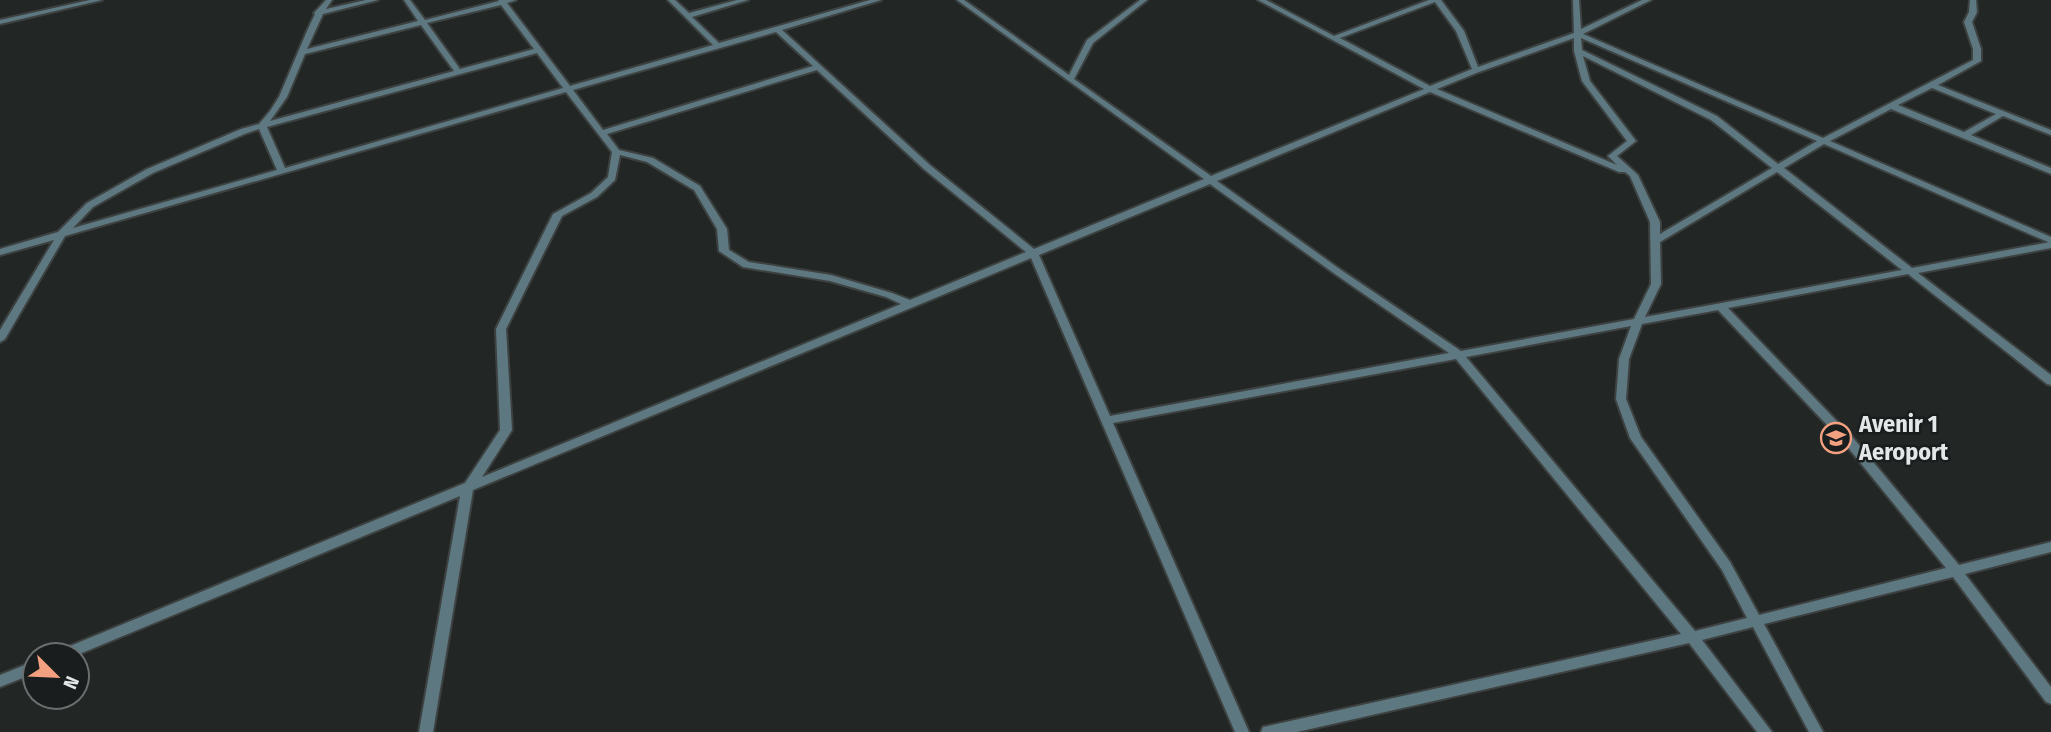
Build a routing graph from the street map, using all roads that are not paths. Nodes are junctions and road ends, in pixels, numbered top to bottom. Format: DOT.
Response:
graph roads {
  1 [pos="99,0"];
  2 [pos="329,0"];
  3 [pos="375,0"];
  4 [pos="407,0"];
  5 [pos="513,0"];
  6 [pos="671,0"];
  7 [pos="746,0"];
  8 [pos="847,0"];
  9 [pos="878,0"];
  10 [pos="960,0"];
  11 [pos="1144,0"];
  12 [pos="1261,0"];
  13 [pos="1436,0"];
  14 [pos="1576,0"];
  15 [pos="1648,0"];
  16 [pos="1973,0"];
  17 [pos="502,1"];
  18 [pos="855,7"];
  19 [pos="318,13"];
  20 [pos="687,16"];
  21 [pos="0,22"];
  22 [pos="423,22"];
  23 [pos="778,29"];
  24 [pos="1577,34"];
  25 [pos="1334,38"];
  26 [pos="718,46"];
  27 [pos="539,50"];
  28 [pos="1578,51"];
  29 [pos="302,52"];
  30 [pos="819,67"];
  31 [pos="1476,70"];
  32 [pos="458,72"];
  33 [pos="1070,80"];
  34 [pos="1932,85"];
  35 [pos="569,89"];
  36 [pos="1430,89"];
  37 [pos="1892,106"];
  38 [pos="2003,113"];
  39 [pos="262,126"];
  40 [pos="601,133"];
  41 [pos="2051,133"];
  42 [pos="1965,135"];
  43 [pos="1823,141"];
  44 [pos="617,152"];
  45 [pos="1778,167"];
  46 [pos="284,171"];
  47 [pos="2051,171"];
  48 [pos="1634,175"];
  49 [pos="1209,181"];
  50 [pos="61,234"];
  51 [pos="1655,241"];
  52 [pos="2051,243"];
  53 [pos="0,252"];
  54 [pos="1034,254"];
  55 [pos="1908,272"];
  56 [pos="911,305"];
  57 [pos="1720,306"];
  58 [pos="1637,323"];
  59 [pos="4,327"];
  60 [pos="0,339"];
  61 [pos="1459,355"];
  62 [pos="2051,381"];
  63 [pos="1108,419"];
  64 [pos="467,490"];
  65 [pos="2051,547"];
  66 [pos="1956,571"];
  67 [pos="1755,621"];
  68 [pos="1692,637"];
  69 [pos="91,644"];
  70 [pos="21,673"];
  71 [pos="0,681"];
  72 [pos="2051,698"];
  73 [pos="426,732"];
  74 [pos="1242,732"];
  75 [pos="1268,732"];
  76 [pos="1765,732"];
  77 [pos="1816,732"];
  1 -- 21 [label="street"];
  2 -- 19 [label="street"];
  3 -- 19 [label="street"];
  4 -- 22 [label="street"];
  5 -- 17 [label="street"];
  6 -- 20 [label="street"];
  7 -- 20 [label="street"];
  8 -- 18 [label="street"];
  9 -- 18 [label="street"];
  10 -- 33 [label="street"];
  11 -- 33 [label="street"];
  12 -- 25 [label="street"];
  13 -- 25 [label="street"];
  13 -- 31 [label="street"];
  14 -- 24 [label="street"];
  15 -- 24 [label="street"];
  16 -- 34 [label="street"];
  17 -- 22 [label="street"];
  17 -- 27 [label="street"];
  18 -- 23 [label="street"];
  19 -- 29 [label="street"];
  20 -- 26 [label="street"];
  22 -- 29 [label="street"];
  22 -- 32 [label="street"];
  23 -- 26 [label="street"];
  23 -- 30 [label="street"];
  24 -- 28 [label="street"];
  24 -- 31 [label="street"];
  24 -- 43 [label="street"];
  25 -- 36 [label="street"];
  26 -- 35 [label="street"];
  27 -- 32 [label="street"];
  27 -- 35 [label="street"];
  28 -- 45 [label="street"];
  28 -- 48 [label="street"];
  29 -- 39 [label="street"];
  30 -- 40 [label="street"];
  30 -- 54 [label="street"];
  31 -- 36 [label="street"];
  32 -- 39 [label="street"];
  33 -- 49 [label="street"];
  34 -- 37 [label="street"];
  34 -- 38 [label="street"];
  35 -- 40 [label="street"];
  35 -- 46 [label="street"];
  36 -- 48 [label="street"];
  36 -- 49 [label="street"];
  37 -- 42 [label="street"];
  37 -- 43 [label="street"];
  38 -- 41 [label="street"];
  38 -- 42 [label="street"];
  39 -- 46 [label="street"];
  39 -- 50 [label="street"];
  40 -- 44 [label="street"];
  42 -- 47 [label="street"];
  43 -- 45 [label="street"];
  43 -- 52 [label="street"];
  44 -- 56 [label="street"];
  44 -- 64 [label="street"];
  45 -- 51 [label="street"];
  45 -- 55 [label="street"];
  46 -- 50 [label="street"];
  48 -- 51 [label="street"];
  49 -- 54 [label="street"];
  49 -- 61 [label="street"];
  50 -- 53 [label="street"];
  50 -- 59 [label="street"];
  51 -- 58 [label="street"];
  52 -- 55 [label="street"];
  54 -- 56 [label="street"];
  54 -- 63 [label="street"];
  55 -- 57 [label="street"];
  55 -- 62 [label="street"];
  56 -- 64 [label="street"];
  57 -- 58 [label="street"];
  57 -- 66 [label="street"];
  58 -- 61 [label="street"];
  58 -- 67 [label="street"];
  59 -- 60 [label="street"];
  61 -- 63 [label="street"];
  61 -- 68 [label="street"];
  63 -- 74 [label="street"];
  64 -- 69 [label="street"];
  64 -- 73 [label="street"];
  65 -- 66 [label="street"];
  66 -- 67 [label="street"];
  66 -- 72 [label="street"];
  67 -- 68 [label="street"];
  67 -- 77 [label="street"];
  68 -- 75 [label="street"];
  68 -- 76 [label="street"];
  70 -- 71 [label="street"];
}
